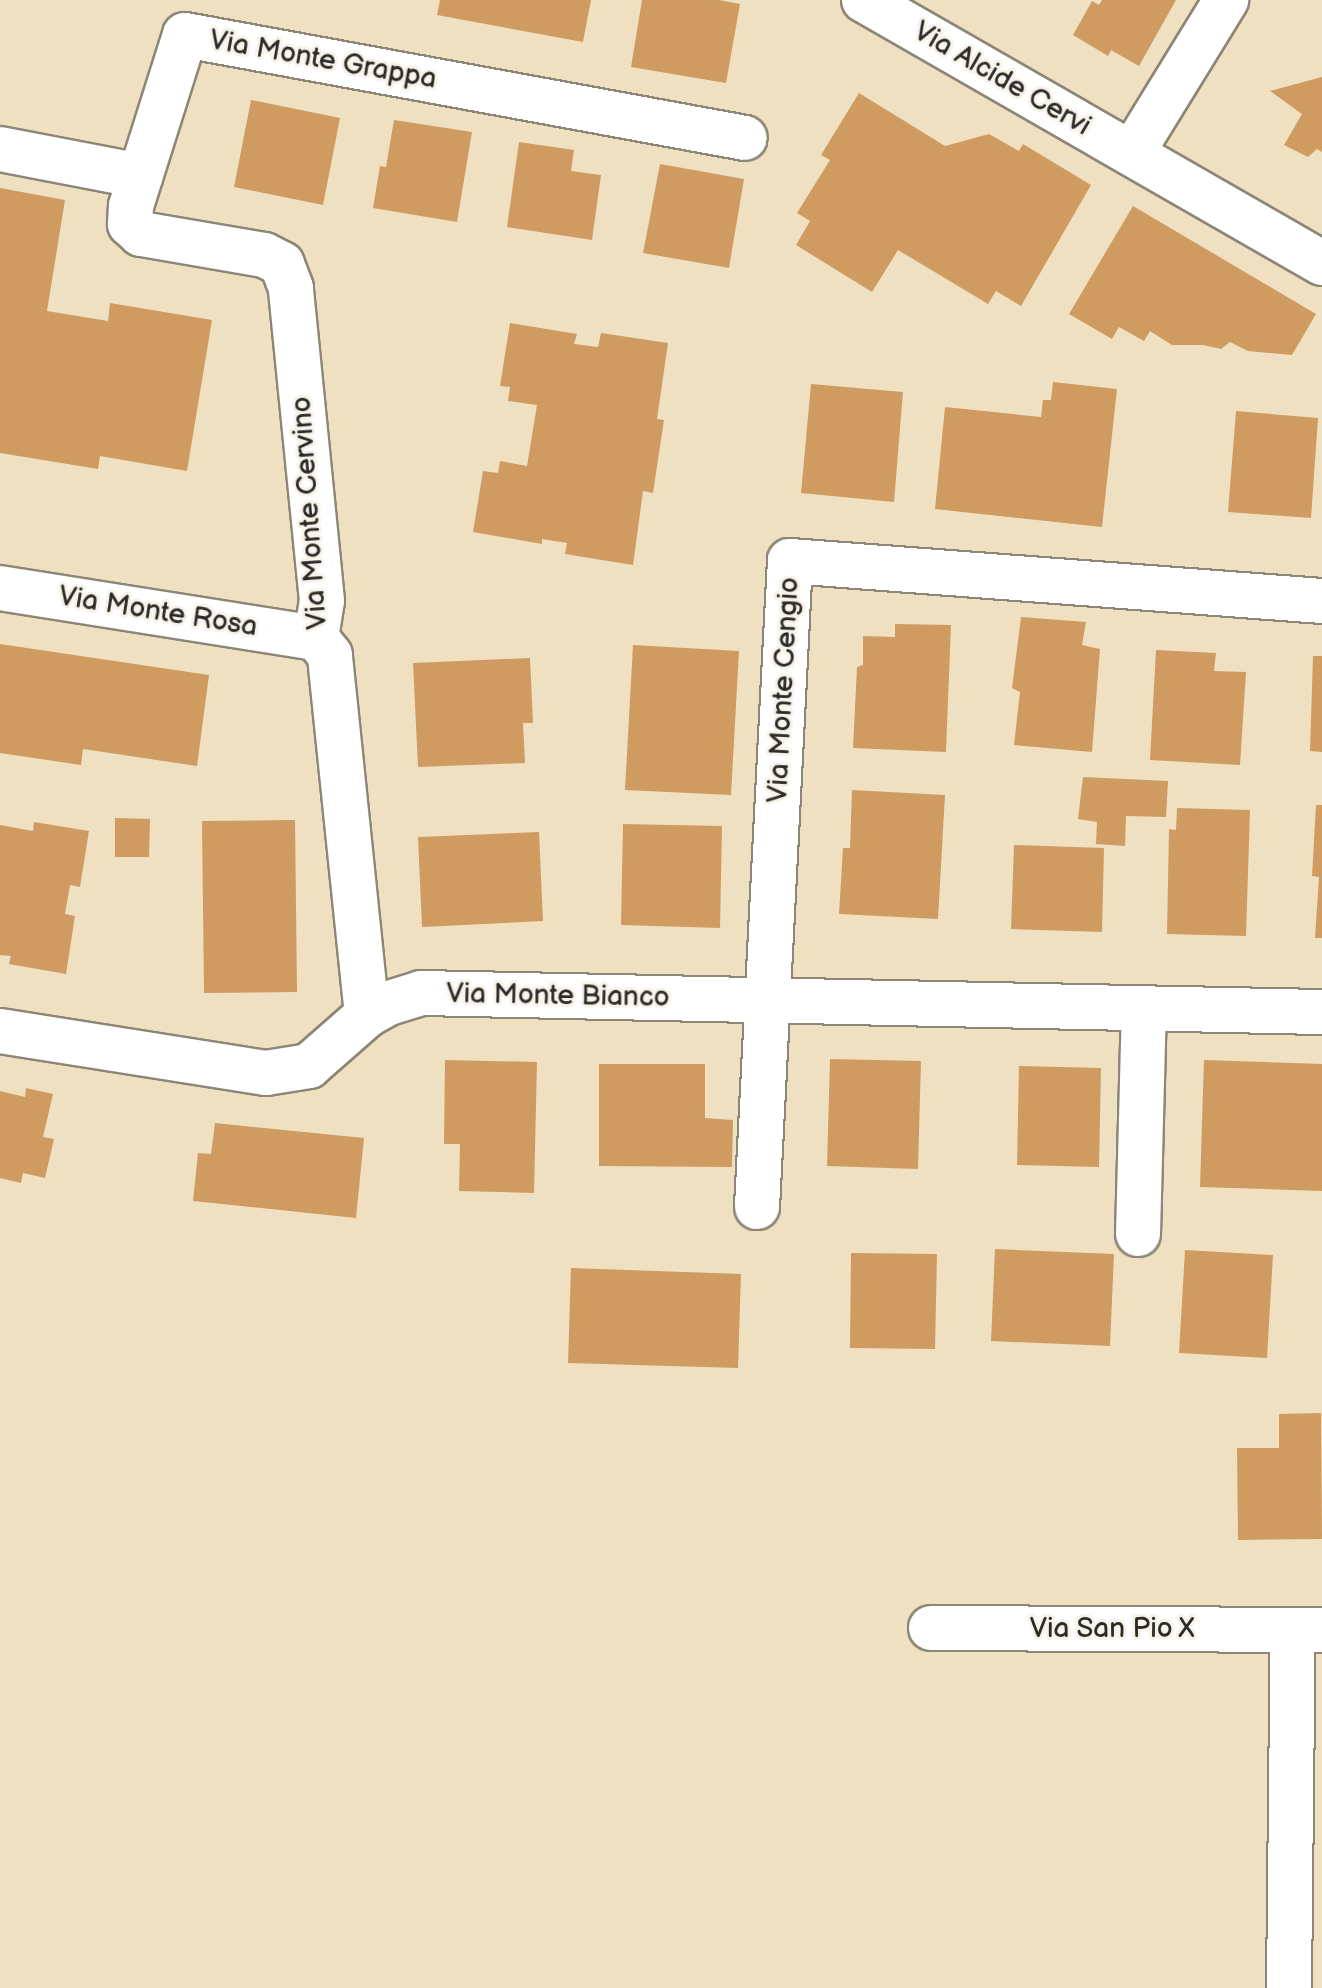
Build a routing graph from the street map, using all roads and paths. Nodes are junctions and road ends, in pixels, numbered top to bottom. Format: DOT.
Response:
graph roads {
  1 [pos="1226,0"];
  2 [pos="870,1"];
  3 [pos="745,138"];
  4 [pos="0,149"];
  5 [pos="1132,153"];
  6 [pos="140,176"];
  7 [pos="1322,263"];
  8 [pos="0,588"];
  9 [pos="1322,601"];
  10 [pos="316,638"];
  11 [pos="767,1000"];
  12 [pos="1144,1009"];
  13 [pos="1322,1012"];
  14 [pos="367,1015"];
  15 [pos="0,1031"];
  16 [pos="757,1207"];
  17 [pos="1138,1234"];
  18 [pos="931,1628"];
  19 [pos="1308,1630"];
  20 [pos="1289,1988"];
  1 -- 5 [label="street"];
  2 -- 5 [label="street, Via Alcide Cervi"];
  3 -- 6 [label="street, Via Monte Grappa"];
  4 -- 6 [label="street"];
  5 -- 7 [label="street, Via Alcide Cervi"];
  6 -- 10 [label="street, Via Monte Cervino"];
  8 -- 10 [label="street, Via Monte Rosa"];
  9 -- 11 [label="street, Via Monte Cengio"];
  10 -- 14 [label="street, Via Monte Cervino"];
  11 -- 12 [label="street, Via Monte Bianco"];
  11 -- 14 [label="street, Via Monte Bianco"];
  11 -- 16 [label="street, Via Monte Cengio"];
  12 -- 13 [label="street, Via Monte Bianco"];
  12 -- 17 [label="street"];
  14 -- 15 [label="street, Via Monte Bianco"];
  18 -- 19 [label="street, Via San Pio X"];
  19 -- 20 [label="street, Via San Pio X"];
}
